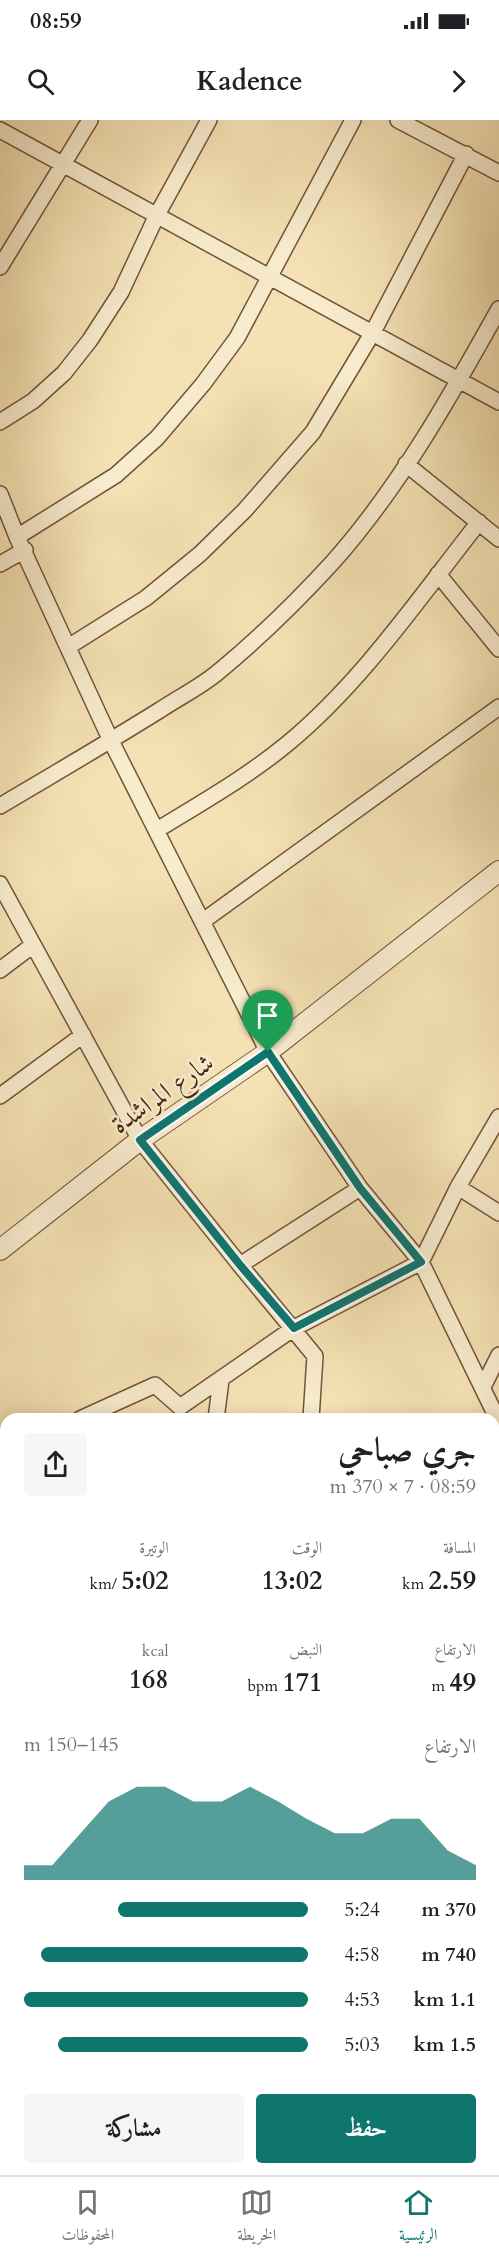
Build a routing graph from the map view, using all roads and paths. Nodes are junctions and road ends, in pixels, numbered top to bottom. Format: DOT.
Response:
graph roads {
  1 [pos="90,120"];
  2 [pos="209,120"];
  3 [pos="353,120"];
  4 [pos="398,120"];
  5 [pos="0,130"];
  6 [pos="466,154"];
  7 [pos="64,164"];
  8 [pos="499,172"];
  9 [pos="157,214"];
  10 [pos="0,267"];
  11 [pos="271,276"];
  12 [pos="499,309"];
  13 [pos="373,332"];
  14 [pos="459,380"];
  15 [pos="499,402"];
  16 [pos="0,422"];
  17 [pos="406,465"];
  18 [pos="0,494"];
  19 [pos="479,522"];
  20 [pos="499,539"];
  21 [pos="21,544"];
  22 [pos="0,564"];
  23 [pos="438,574"];
  24 [pos="68,647"];
  25 [pos="499,649"];
  26 [pos="499,707"];
  27 [pos="111,741"];
  28 [pos="0,806"];
  29 [pos="157,830"];
  30 [pos="499,871"];
  31 [pos="0,884"];
  32 [pos="203,921"];
  33 [pos="33,945"];
  34 [pos="0,970"];
  35 [pos="83,1035"];
  36 [pos="268,1052"];
  37 [pos="0,1096"];
  38 [pos="499,1118"];
  39 [pos="140,1140"];
  40 [pos="458,1187"];
  41 [pos="360,1188"];
  42 [pos="499,1213"];
  43 [pos="0,1250"];
  44 [pos="421,1262"];
  45 [pos="240,1265"];
  46 [pos="294,1328"];
  47 [pos="499,1355"];
  48 [pos="220,1380"];
  49 [pos="483,1387"];
  50 [pos="93,1413"];
  51 [pos="217,1413"];
  52 [pos="311,1413"];
  53 [pos="495,1413"];
  1 -- 7 [label="street"];
  2 -- 9 [label="street"];
  3 -- 11 [label="street"];
  4 -- 6 [label="street"];
  5 -- 7 [label="street"];
  6 -- 8 [label="street"];
  6 -- 13 [label="street"];
  7 -- 9 [label="street"];
  7 -- 10 [label="street"];
  9 -- 11 [label="street"];
  9 -- 16 [label="street"];
  11 -- 13 [label="street"];
  11 -- 21 [label="street"];
  12 -- 14 [label="street"];
  13 -- 14 [label="street"];
  13 -- 24 [label="street"];
  14 -- 15 [label="street"];
  14 -- 17 [label="street"];
  17 -- 19 [label="street"];
  17 -- 27 [label="street"];
  18 -- 21 [label="street"];
  19 -- 20 [label="street"];
  19 -- 23 [label="street"];
  21 -- 22 [label="street"];
  21 -- 24 [label="street"];
  23 -- 25 [label="street"];
  23 -- 29 [label="street"];
  24 -- 27 [label="street"];
  26 -- 32 [label="street"];
  27 -- 28 [label="street"];
  27 -- 29 [label="street"];
  29 -- 32 [label="street"];
  30 -- 36 [label="street, شارع المراشدة"];
  31 -- 33 [label="street"];
  32 -- 36 [label="street"];
  33 -- 34 [label="street"];
  33 -- 35 [label="street"];
  35 -- 37 [label="street"];
  35 -- 39 [label="street"];
  36 -- 39 [label="street, شارع المراشدة"];
  36 -- 41 [label="street"];
  38 -- 40 [label="street"];
  39 -- 43 [label="street, شارع المراشدة"];
  39 -- 45 [label="street"];
  40 -- 42 [label="street"];
  40 -- 44 [label="street"];
  41 -- 44 [label="street"];
  41 -- 45 [label="street"];
  44 -- 46 [label="street"];
  44 -- 49 [label="street"];
  45 -- 46 [label="street"];
  46 -- 48 [label="street"];
  46 -- 52 [label="street"];
  47 -- 49 [label="street"];
  48 -- 50 [label="street"];
  48 -- 51 [label="street"];
  49 -- 53 [label="street"];
}
